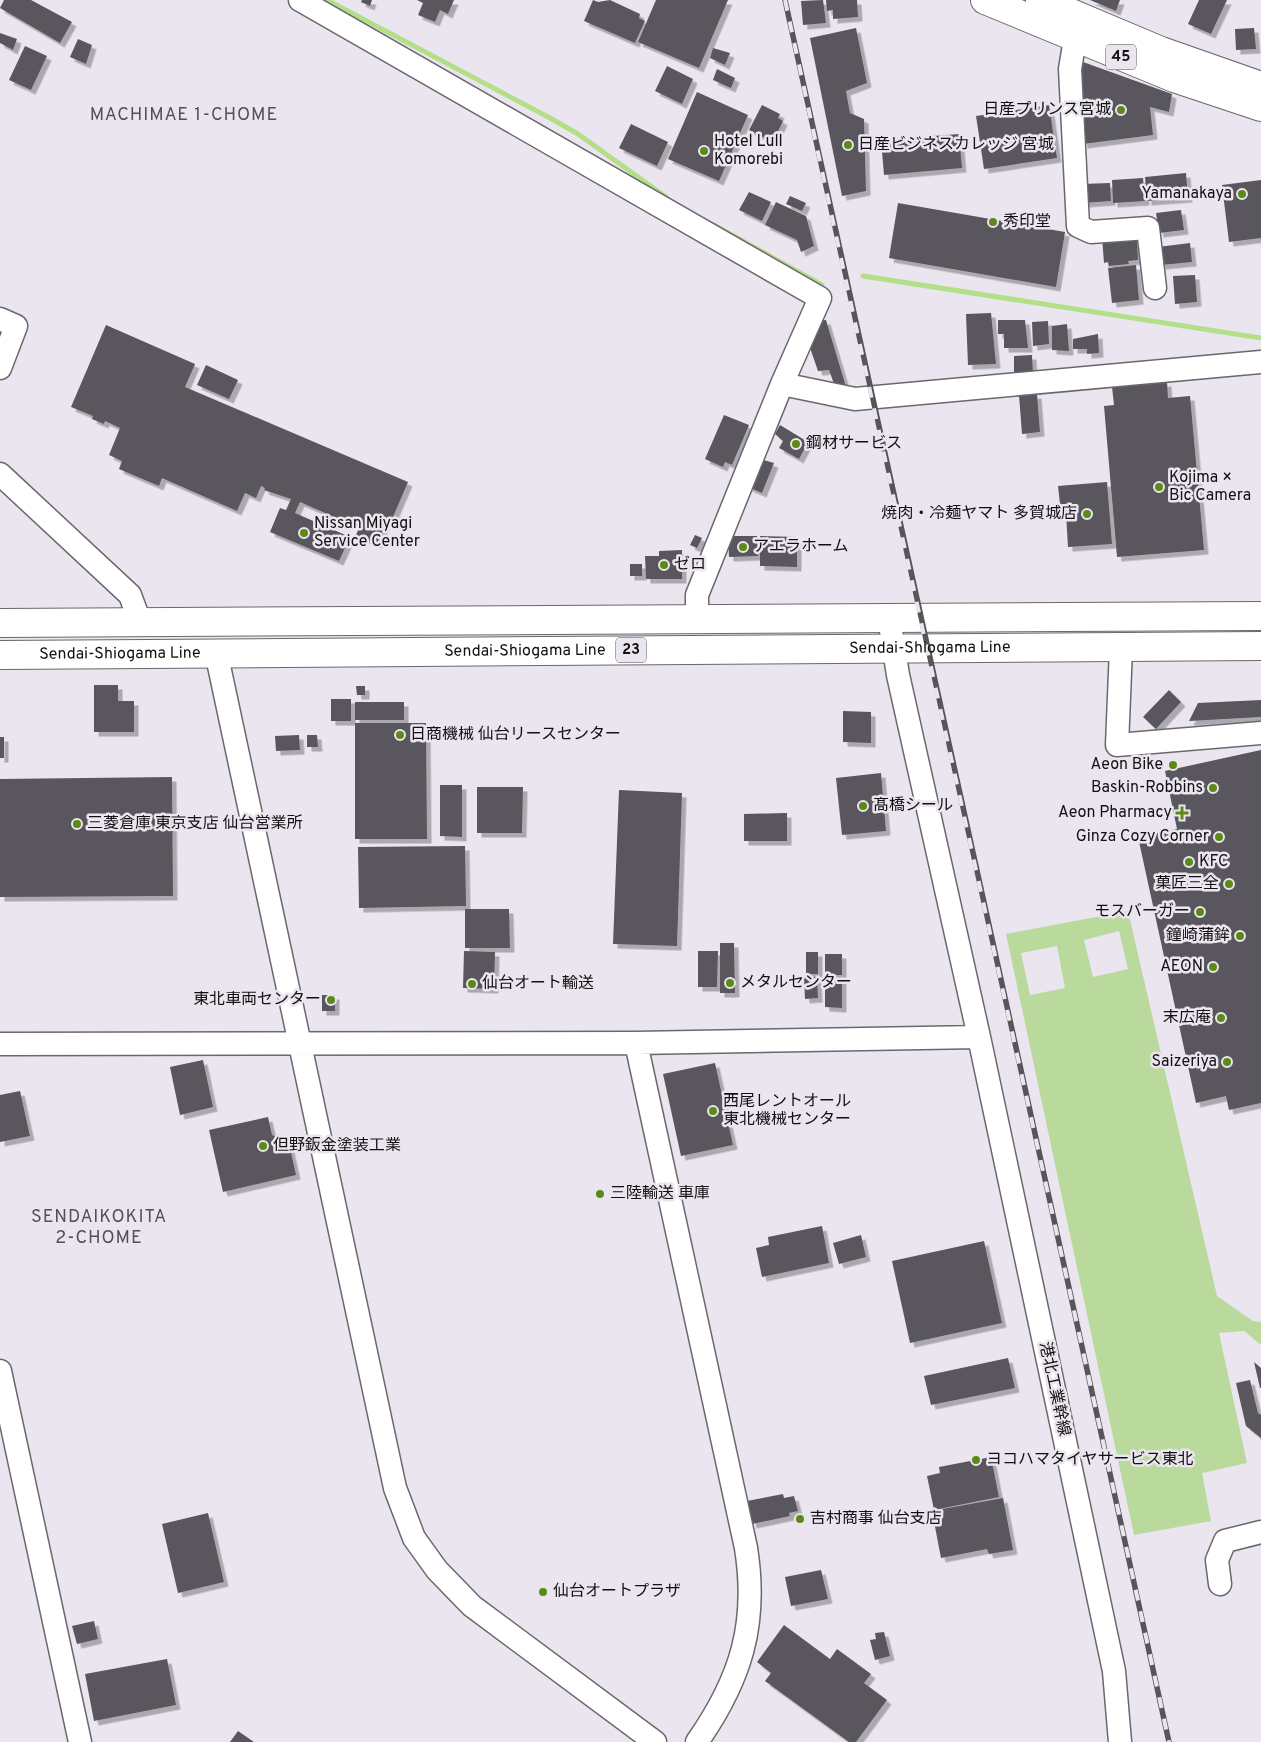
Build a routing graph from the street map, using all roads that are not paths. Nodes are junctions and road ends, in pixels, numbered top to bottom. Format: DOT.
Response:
graph roads {
  1 [pos="300,0"];
  2 [pos="985,0"];
  3 [pos="1040,0"];
  4 [pos="1075,39"];
  5 [pos="1261,86"];
  6 [pos="1261,107"];
  7 [pos="1155,288"];
  8 [pos="0,319"];
  9 [pos="1261,362"];
  10 [pos="0,368"];
  11 [pos="782,384"];
  12 [pos="0,474"];
  13 [pos="1261,616"];
  14 [pos="889,618"];
  15 [pos="697,620"];
  16 [pos="140,622"];
  17 [pos="0,623"];
  18 [pos="1261,646"];
  19 [pos="1121,648"];
  20 [pos="894,650"];
  21 [pos="216,652"];
  22 [pos="0,655"];
  23 [pos="1261,733"];
  24 [pos="979,1037"];
  25 [pos="298,1043"];
  26 [pos="636,1043"];
  27 [pos="0,1044"];
  28 [pos="0,1371"];
  29 [pos="1261,1532"];
  30 [pos="1220,1584"];
  31 [pos="80,1742"];
  32 [pos="655,1742"];
  33 [pos="697,1742"];
  34 [pos="1120,1742"];
  1 -- 11 [label="street"];
  2 -- 4 [label="main road, 45"];
  3 -- 5 [label="main road, 45"];
  4 -- 6 [label="main road, 45"];
  4 -- 7 [label="street"];
  8 -- 10 [label="street"];
  9 -- 11 [label="street"];
  11 -- 15 [label="street"];
  12 -- 16 [label="street"];
  13 -- 14 [label="main road, Sendai-Shiogama Line / 23"];
  14 -- 15 [label="main road, Sendai-Shiogama Line / 23"];
  14 -- 20 [label="street, 港北工業幹線"];
  15 -- 16 [label="main road, Sendai-Shiogama Line / 23"];
  16 -- 17 [label="main road, Sendai-Shiogama Line / 23"];
  18 -- 19 [label="main road, Sendai-Shiogama Line / 23"];
  19 -- 20 [label="main road, Sendai-Shiogama Line / 23"];
  19 -- 23 [label="street"];
  20 -- 21 [label="main road, Sendai-Shiogama Line / 23"];
  20 -- 24 [label="street, 港北工業幹線"];
  21 -- 22 [label="main road, Sendai-Shiogama Line / 23"];
  21 -- 25 [label="street"];
  24 -- 26 [label="street"];
  24 -- 34 [label="street, 港北工業幹線"];
  25 -- 26 [label="street"];
  25 -- 27 [label="street"];
  25 -- 32 [label="street"];
  26 -- 33 [label="street"];
  28 -- 31 [label="street"];
  29 -- 30 [label="street"];
}
